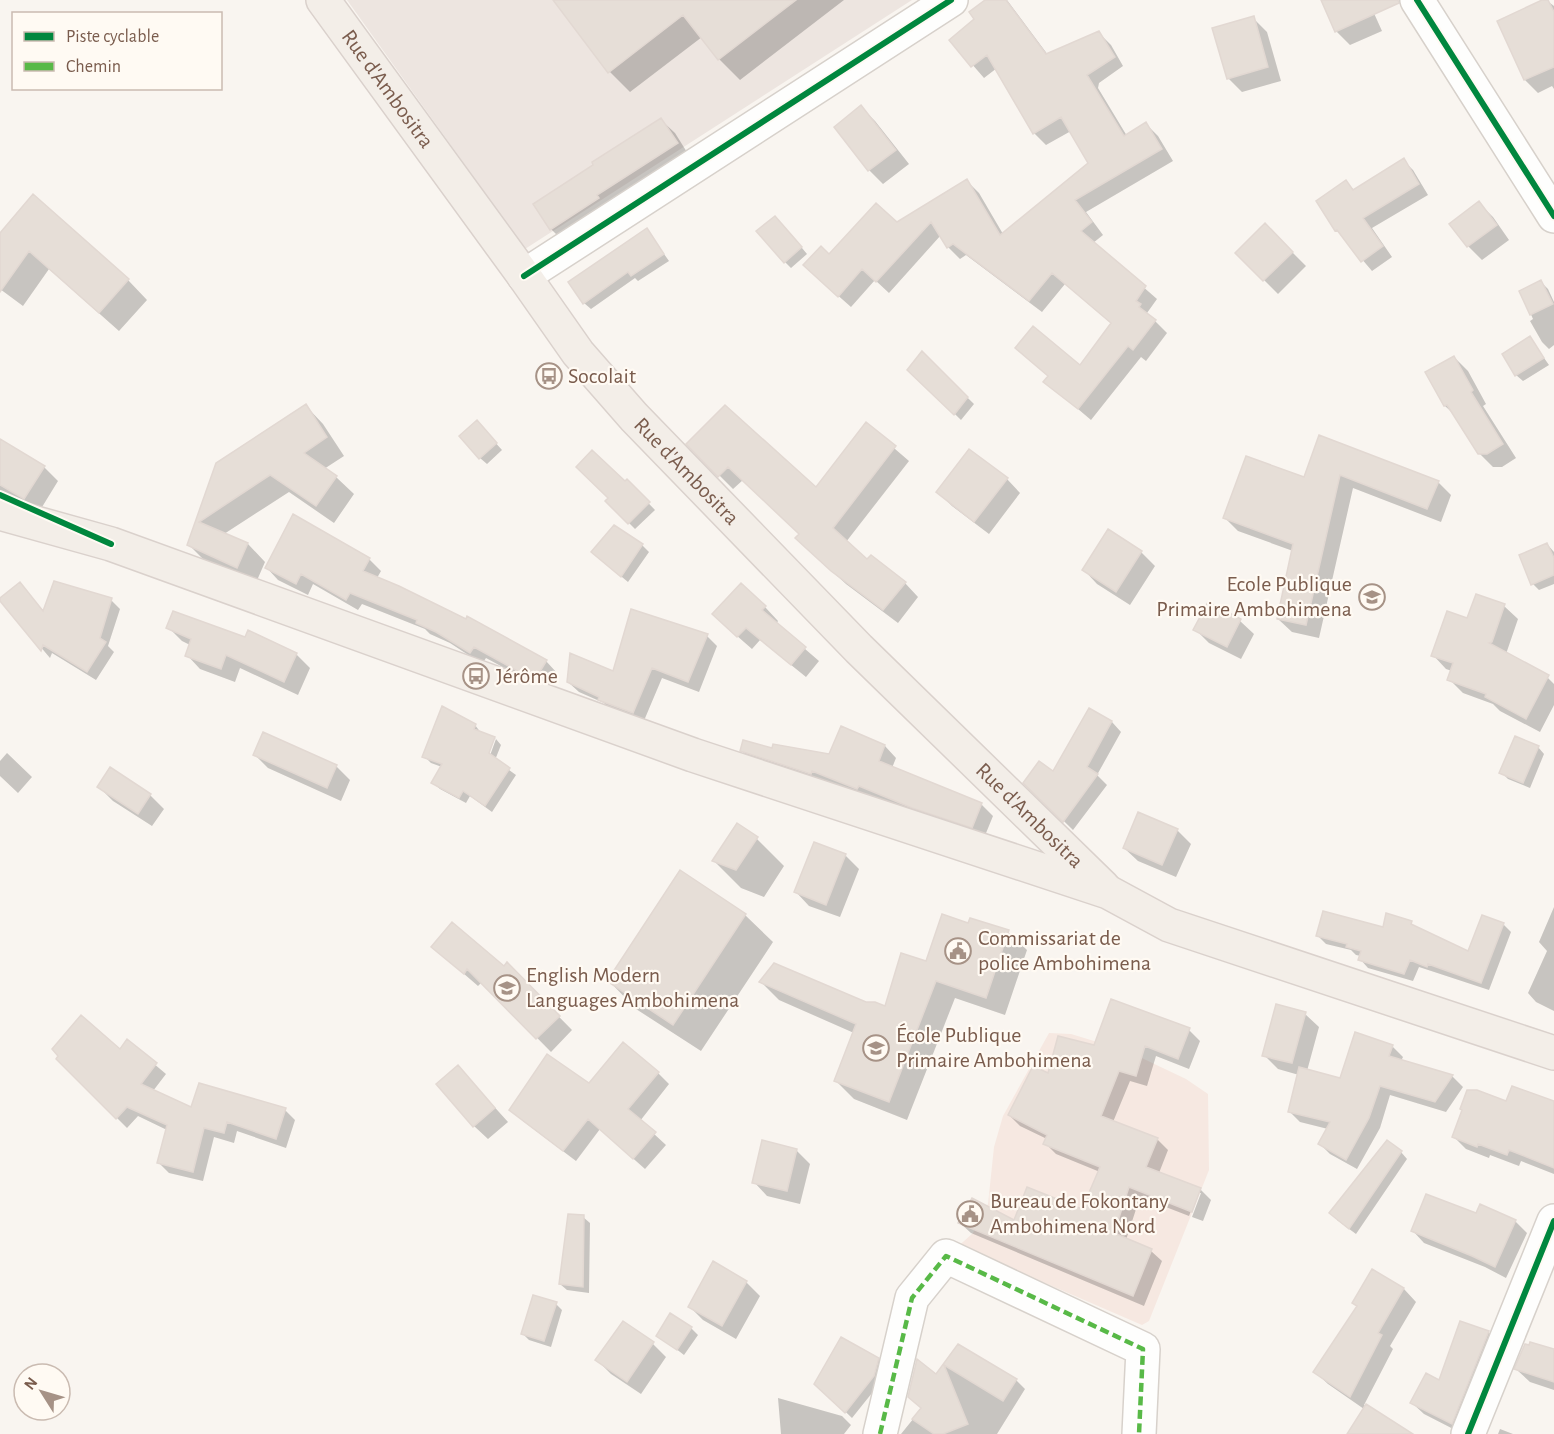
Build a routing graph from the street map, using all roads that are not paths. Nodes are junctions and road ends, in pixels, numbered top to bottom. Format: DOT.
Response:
graph roads {
  1 [pos="323,0"];
  2 [pos="951,0"];
  3 [pos="1417,0"];
  4 [pos="1554,216"];
  5 [pos="524,276"];
  6 [pos="0,495"];
  7 [pos="0,513"];
  8 [pos="111,544"];
  9 [pos="1108,892"];
  10 [pos="1554,1053"];
  11 [pos="1554,1221"];
  12 [pos="880,1434"];
  13 [pos="1139,1434"];
  14 [pos="1468,1434"];
  1 -- 5 [label="main road, Rue d'Ambositra"];
  2 -- 5 [label="street"];
  3 -- 4 [label="street"];
  5 -- 9 [label="main road, Rue d'Ambositra"];
  6 -- 8 [label="street"];
  7 -- 8 [label="main road"];
  8 -- 9 [label="main road"];
  9 -- 10 [label="main road"];
  11 -- 14 [label="street"];
  12 -- 13 [label="street"];
}
